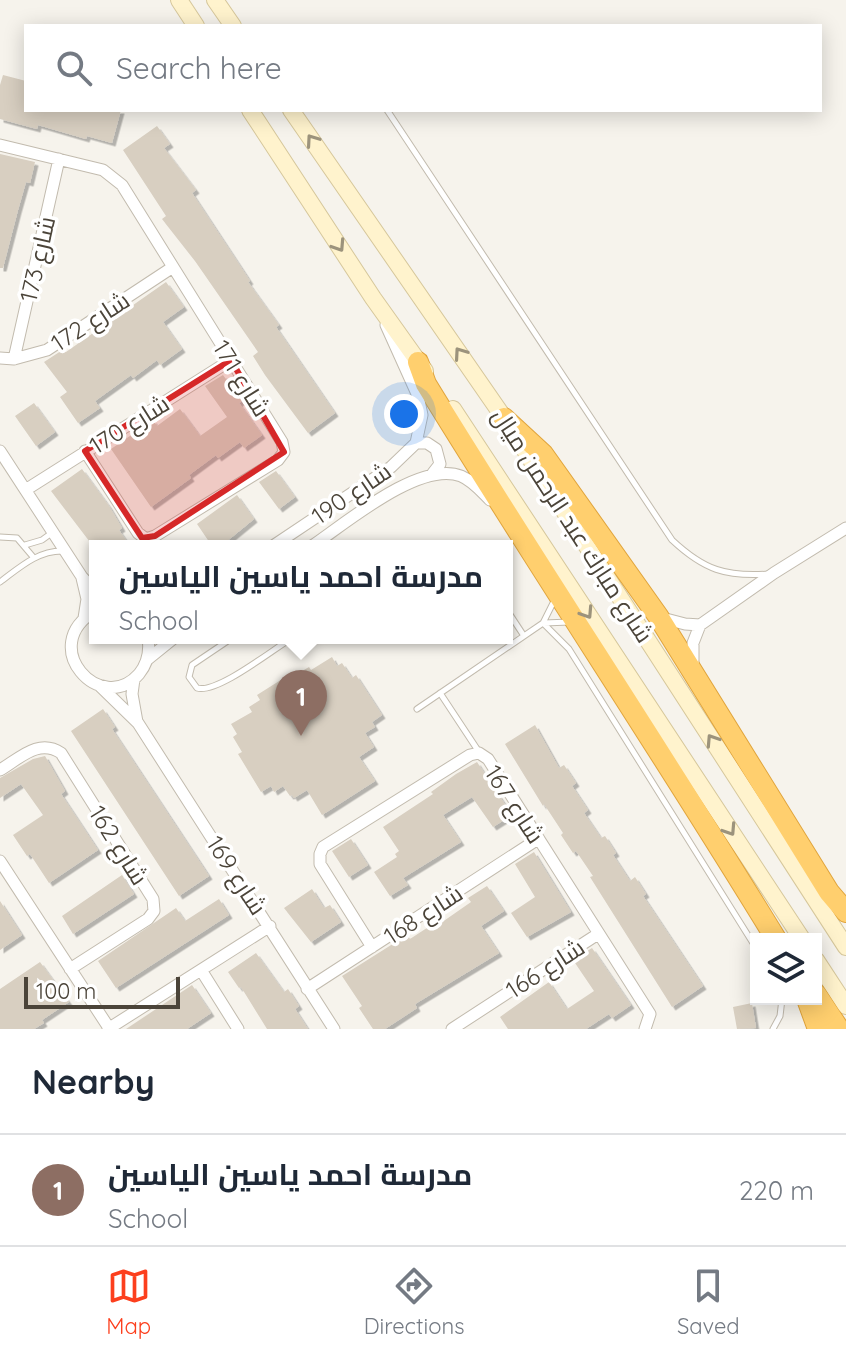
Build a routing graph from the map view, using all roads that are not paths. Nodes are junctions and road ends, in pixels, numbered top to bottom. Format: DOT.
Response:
graph roads {
  1 [pos="179,0"];
  2 [pos="215,0"];
  3 [pos="195,24"];
  4 [pos="232,24"];
  5 [pos="251,112"];
  6 [pos="292,112"];
  7 [pos="388,112"];
  8 [pos="0,145"];
  9 [pos="59,159"];
  10 [pos="173,267"];
  11 [pos="373,298"];
  12 [pos="0,358"];
  13 [pos="14,359"];
  14 [pos="231,360"];
  15 [pos="418,362"];
  16 [pos="504,418"];
  17 [pos="416,443"];
  18 [pos="0,451"];
  19 [pos="85,451"];
  20 [pos="433,473"];
  21 [pos="27,489"];
  22 [pos="510,521"];
  23 [pos="846,528"];
  24 [pos="53,531"];
  25 [pos="0,537"];
  26 [pos="282,540"];
  27 [pos="321,540"];
  28 [pos="25,545"];
  29 [pos="66,551"];
  30 [pos="34,558"];
  31 [pos="774,573"];
  32 [pos="82,577"];
  33 [pos="0,582"];
  34 [pos="89,585"];
  35 [pos="557,593"];
  36 [pos="89,615"];
  37 [pos="658,616"];
  38 [pos="84,618"];
  39 [pos="513,619"];
  40 [pos="576,622"];
  41 [pos="543,623"];
  42 [pos="700,625"];
  43 [pos="524,636"];
  44 [pos="513,643"];
  45 [pos="148,644"];
  46 [pos="167,644"];
  47 [pos="223,644"];
  48 [pos="283,644"];
  49 [pos="512,644"];
  50 [pos="148,660"];
  51 [pos="694,676"];
  52 [pos="134,679"];
  53 [pos="99,685"];
  54 [pos="440,693"];
  55 [pos="417,709"];
  56 [pos="138,723"];
  57 [pos="479,753"];
  58 [pos="0,770"];
  59 [pos="538,839"];
  60 [pos="0,861"];
  61 [pos="844,911"];
  62 [pos="270,926"];
  63 [pos="772,933"];
  64 [pos="798,933"];
  65 [pos="598,934"];
  66 [pos="750,938"];
  67 [pos="372,947"];
  68 [pos="846,947"];
  69 [pos="70,969"];
  70 [pos="822,969"];
  71 [pos="201,970"];
  72 [pos="307,989"];
  73 [pos="822,1003"];
  74 [pos="781,1005"];
  75 [pos="809,1005"];
  76 [pos="846,1006"];
  77 [pos="108,1029"];
  78 [pos="238,1029"];
  79 [pos="334,1029"];
  80 [pos="452,1029"];
  81 [pos="645,1029"];
  82 [pos="773,1029"];
  83 [pos="818,1029"];
  84 [pos="839,1029"];
  1 -- 3 [label="main road"];
  2 -- 4 [label="main road"];
  5 -- 11 [label="main road, شارع مبارك عبد الرحمن ميال, one-way"];
  16 -- 6 [label="main road, شارع مبارك عبد الرحمن ميال, one-way"];
  7 -- 31 [label="lane"];
  8 -- 9 [label="street, شارع 171"];
  9 -- 10 [label="street, شارع 171"];
  9 -- 13 [label="street, شارع 173"];
  10 -- 13 [label="street, شارع 172"];
  10 -- 14 [label="street, شارع 171"];
  11 -- 15 [label="main road, شارع مبارك عبد الرحمن ميال"];
  11 -- 17 [label="street"];
  12 -- 13 [label="street, شارع 172"];
  14 -- 19 [label="street, شارع 170"];
  14 -- 19 [label="street, شارع 171"];
  15 -- 22 [label="highway"];
  15 -- 64 [label="main road, شارع مبارك عبد الرحمن ميال, one-way"];
  16 -- 37 [label="highway"];
  68 -- 16 [label="main road, شارع مبارك عبد الرحمن ميال, one-way"];
  17 -- 20 [label="street"];
  17 -- 26 [label="street, شارع 190"];
  18 -- 21 [label="street"];
  19 -- 21 [label="street, شارع 170"];
  20 -- 22 [label="street"];
  20 -- 27 [label="street, شارع 190"];
  21 -- 24 [label="street"];
  22 -- 35 [label="highway"];
  23 -- 31 [label="street"];
  24 -- 28 [label="lane"];
  24 -- 29 [label="street"];
  25 -- 28 [label="lane"];
  28 -- 30 [label="lane"];
  29 -- 30 [label="lane"];
  29 -- 32 [label="street"];
  30 -- 33 [label="lane"];
  31 -- 42 [label="street"];
  32 -- 34 [label="street"];
  32 -- 38 [label="street, شارع 169"];
  35 -- 40 [label="highway"];
  35 -- 41 [label="lane"];
  36 -- 38 [label="street"];
  37 -- 42 [label="street"];
  37 -- 51 [label="highway"];
  38 -- 53 [label="street, شارع 169"];
  39 -- 43 [label="lane"];
  40 -- 41 [label="lane"];
  40 -- 63 [label="highway"];
  41 -- 43 [label="lane"];
  41 -- 66 [label="lane"];
  42 -- 51 [label="street"];
  43 -- 44 [label="lane"];
  45 -- 50 [label="street"];
  46 -- 50 [label="street"];
  47 -- 48 [label="lane"];
  49 -- 54 [label="lane"];
  50 -- 52 [label="street"];
  51 -- 61 [label="highway"];
  52 -- 53 [label="street"];
  52 -- 56 [label="street, شارع 169"];
  53 -- 56 [label="street, شارع 169"];
  54 -- 55 [label="lane"];
  54 -- 57 [label="lane"];
  56 -- 62 [label="street, شارع 169"];
  57 -- 59 [label="street, شارع 167"];
  57 -- 67 [label="street, شارع 167"];
  58 -- 69 [label="street, شارع 162"];
  59 -- 65 [label="street, شارع 167"];
  59 -- 67 [label="street, شارع 168"];
  60 -- 69 [label="street"];
  62 -- 71 [label="street"];
  62 -- 72 [label="street, شارع 169"];
  65 -- 80 [label="street, شارع 166"];
  65 -- 81 [label="street, شارع 167"];
  67 -- 72 [label="street, شارع 168"];
  69 -- 77 [label="street"];
  70 -- 76 [label="main road"];
  71 -- 77 [label="street"];
  71 -- 78 [label="street"];
  72 -- 79 [label="street, شارع 169"];
  73 -- 84 [label="highway"];
  74 -- 82 [label="lane"];
  75 -- 83 [label="highway"];
}
